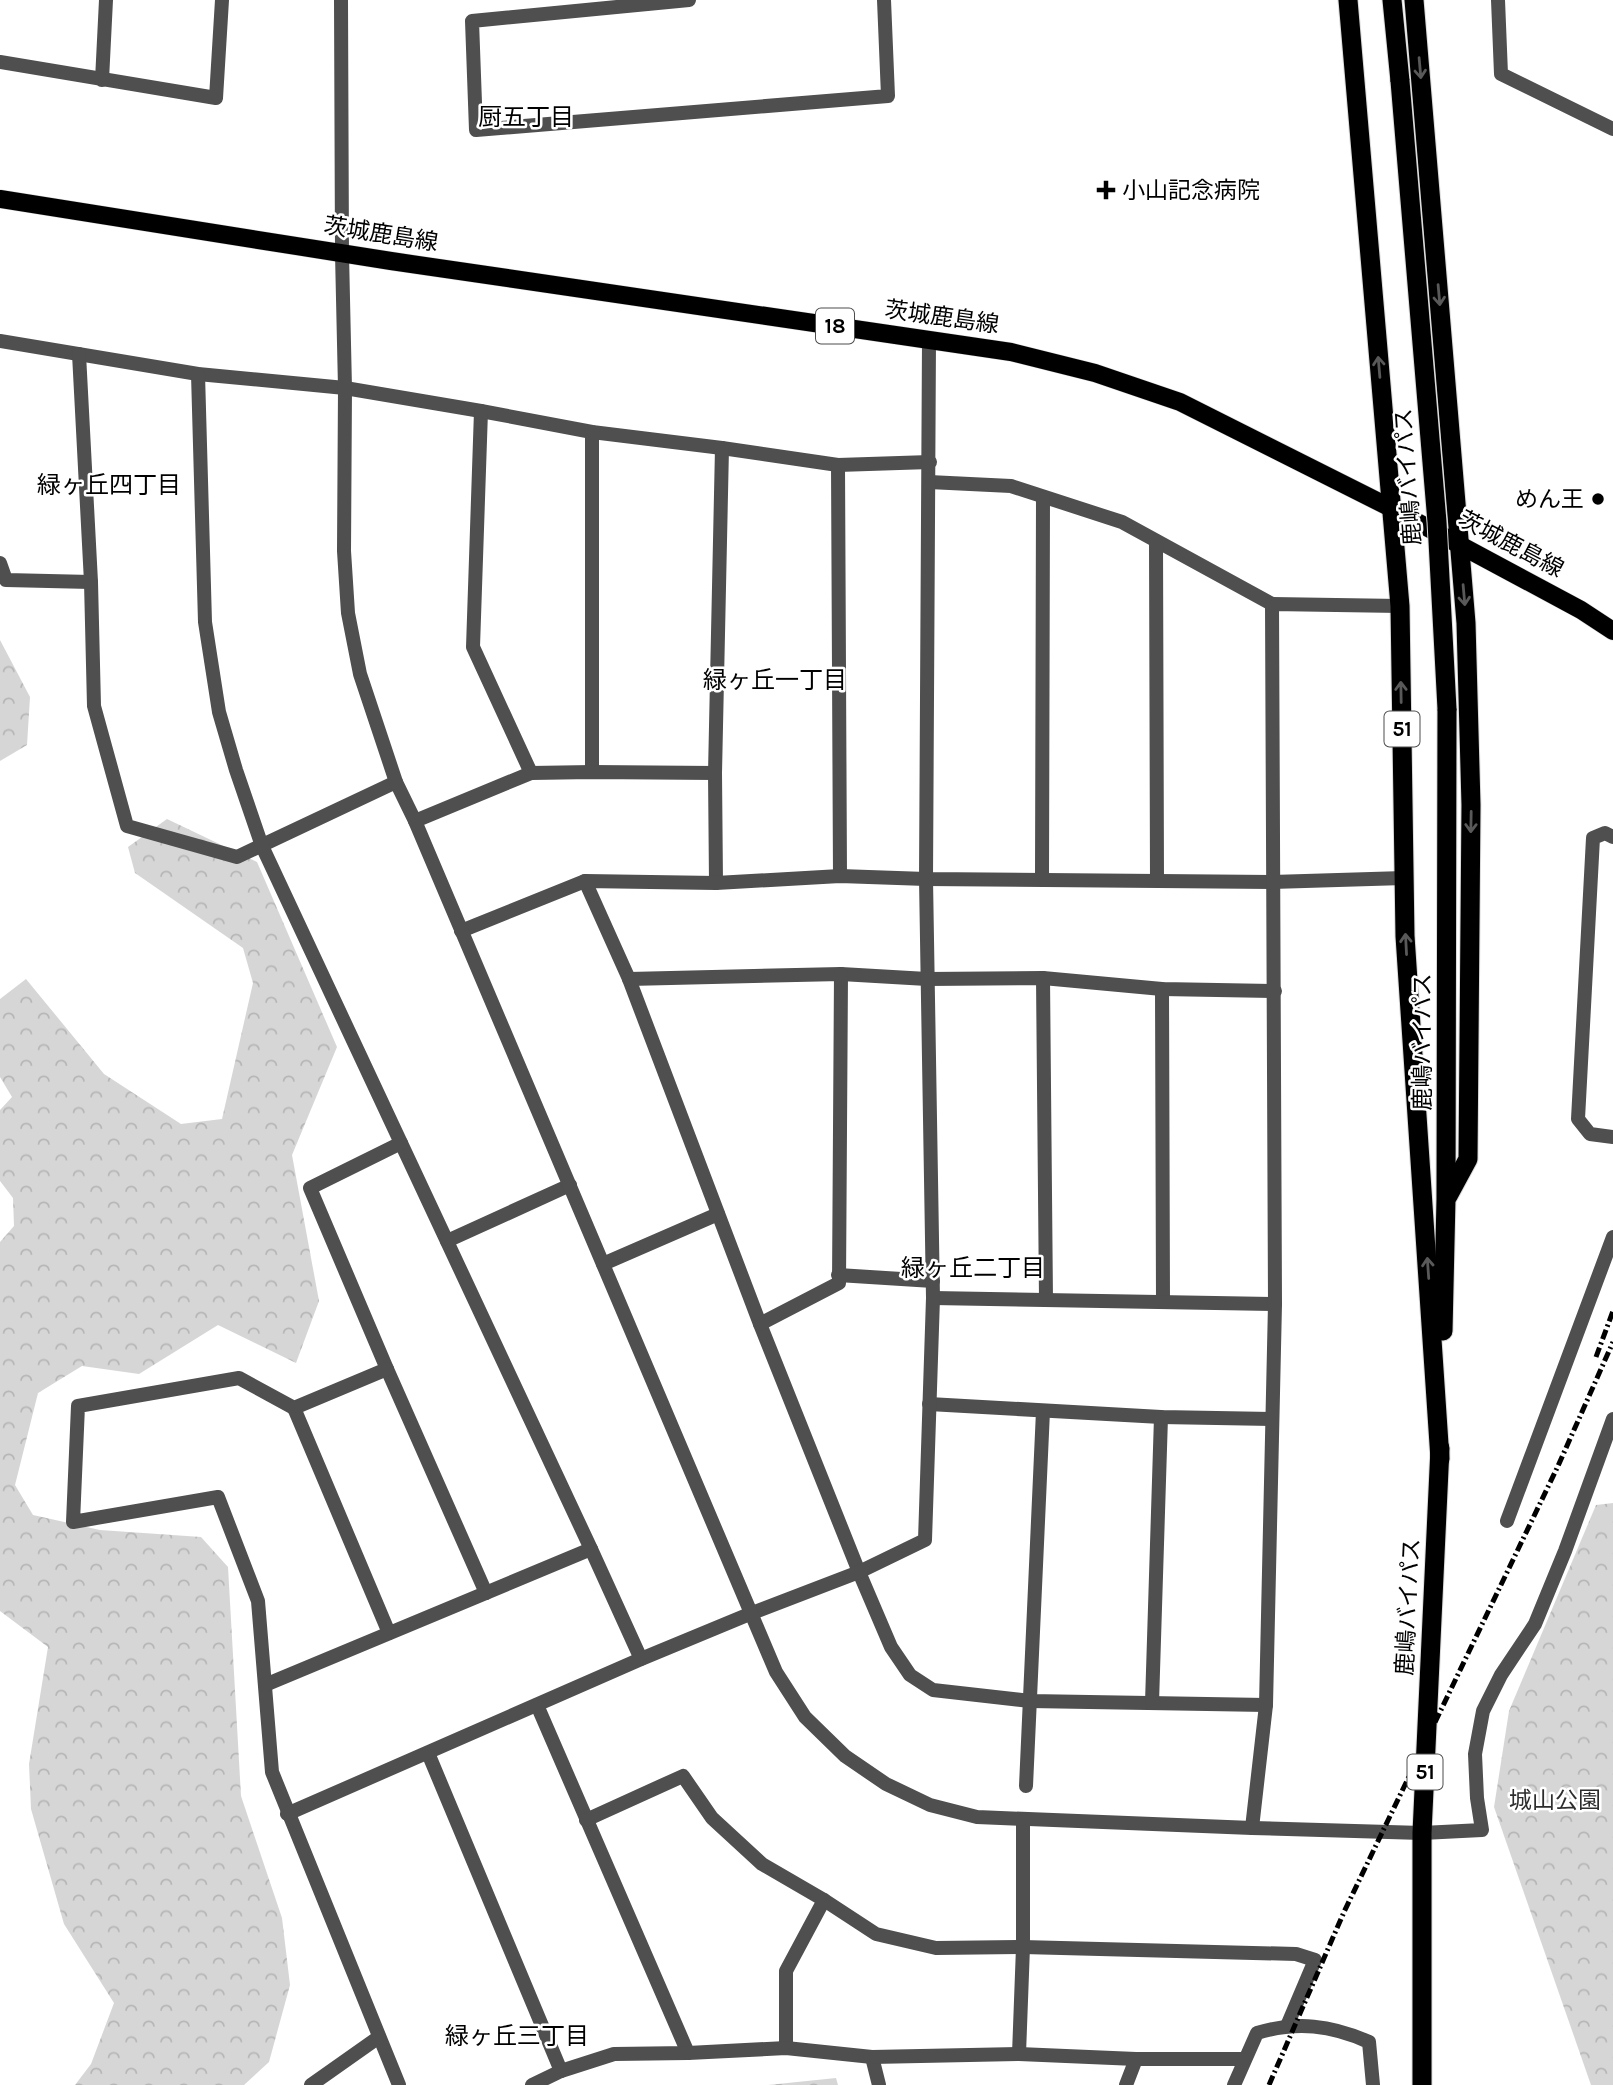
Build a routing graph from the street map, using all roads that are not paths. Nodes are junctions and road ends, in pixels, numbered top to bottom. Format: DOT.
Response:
graph roads {
  1 [pos="106,0"];
  2 [pos="222,0"];
  3 [pos="341,0"];
  4 [pos="689,0"];
  5 [pos="884,0"];
  6 [pos="1348,0"];
  7 [pos="1392,0"];
  8 [pos="1414,0"];
  9 [pos="1498,0"];
  10 [pos="594,5"];
  11 [pos="0,62"];
  12 [pos="102,80"];
  13 [pos="1613,129"];
  14 [pos="0,199"];
  15 [pos="342,254"];
  16 [pos="929,340"];
  17 [pos="0,341"];
  18 [pos="79,354"];
  19 [pos="198,374"];
  20 [pos="345,388"];
  21 [pos="481,411"];
  22 [pos="592,432"];
  23 [pos="722,448"];
  24 [pos="930,462"];
  25 [pos="838,465"];
  26 [pos="929,482"];
  27 [pos="1043,497"];
  28 [pos="1391,508"];
  29 [pos="1156,541"];
  30 [pos="1460,544"];
  31 [pos="0,563"];
  32 [pos="91,582"];
  33 [pos="1272,604"];
  34 [pos="1400,606"];
  35 [pos="1613,631"];
  36 [pos="592,772"];
  37 [pos="531,774"];
  38 [pos="715,774"];
  39 [pos="396,782"];
  40 [pos="415,821"];
  41 [pos="1613,836"];
  42 [pos="262,846"];
  43 [pos="841,876"];
  44 [pos="1042,878"];
  45 [pos="1404,878"];
  46 [pos="926,879"];
  47 [pos="1157,880"];
  48 [pos="585,881"];
  49 [pos="1272,882"];
  50 [pos="716,883"];
  51 [pos="461,931"];
  52 [pos="841,974"];
  53 [pos="629,978"];
  54 [pos="1042,978"];
  55 [pos="927,979"];
  56 [pos="1162,989"];
  57 [pos="1275,990"];
  58 [pos="1613,1137"];
  59 [pos="401,1143"];
  60 [pos="570,1185"];
  61 [pos="1446,1199"];
  62 [pos="718,1214"];
  63 [pos="1613,1237"];
  64 [pos="447,1241"];
  65 [pos="603,1264"];
  66 [pos="838,1275"];
  67 [pos="933,1281"];
  68 [pos="933,1297"];
  69 [pos="1046,1300"];
  70 [pos="1163,1302"];
  71 [pos="1275,1304"];
  72 [pos="760,1324"];
  73 [pos="387,1369"];
  74 [pos="929,1404"];
  75 [pos="294,1408"];
  76 [pos="1043,1411"];
  77 [pos="1161,1417"];
  78 [pos="1272,1419"];
  79 [pos="1613,1419"];
  80 [pos="1440,1459"];
  81 [pos="1507,1521"];
  82 [pos="592,1549"];
  83 [pos="859,1572"];
  84 [pos="486,1593"];
  85 [pos="752,1613"];
  86 [pos="389,1633"];
  87 [pos="641,1659"];
  88 [pos="265,1685"];
  89 [pos="1030,1701"];
  90 [pos="1152,1703"];
  91 [pos="537,1705"];
  92 [pos="1266,1705"];
  93 [pos="428,1753"];
  94 [pos="1026,1786"];
  95 [pos="287,1814"];
  96 [pos="1023,1819"];
  97 [pos="586,1820"];
  98 [pos="1252,1828"];
  99 [pos="1422,1833"];
  100 [pos="824,1900"];
  101 [pos="1023,1947"];
  102 [pos="1287,2026"];
  103 [pos="379,2037"];
  104 [pos="786,2048"];
  105 [pos="688,2053"];
  106 [pos="1019,2054"];
  107 [pos="872,2057"];
  108 [pos="1136,2059"];
  109 [pos="1244,2059"];
  110 [pos="561,2071"];
  111 [pos="311,2085"];
  112 [pos="399,2085"];
  113 [pos="532,2085"];
  114 [pos="879,2085"];
  115 [pos="1126,2085"];
  116 [pos="1234,2085"];
  117 [pos="1373,2085"];
  118 [pos="1422,2085"];
  1 -- 12 [label="street"];
  2 -- 12 [label="street"];
  3 -- 15 [label="street"];
  4 -- 10 [label="street"];
  5 -- 10 [label="street"];
  28 -- 6 [label="highway, 51, one-way"];
  7 -- 61 [label="highway, 鹿嶋バイパス / 51, bridge"];
  8 -- 30 [label="highway, 51, one-way"];
  9 -- 13 [label="street"];
  11 -- 12 [label="street"];
  14 -- 15 [label="main road, 茨城鹿島線 / 18"];
  15 -- 16 [label="main road, 茨城鹿島線 / 18"];
  15 -- 20 [label="street"];
  16 -- 24 [label="street"];
  16 -- 28 [label="main road, 茨城鹿島線 / 18"];
  17 -- 18 [label="street"];
  18 -- 19 [label="street"];
  18 -- 32 [label="street"];
  19 -- 20 [label="street"];
  19 -- 42 [label="street"];
  20 -- 21 [label="street"];
  20 -- 39 [label="street"];
  21 -- 22 [label="street"];
  21 -- 37 [label="street"];
  22 -- 23 [label="street"];
  22 -- 36 [label="street"];
  23 -- 25 [label="street"];
  23 -- 38 [label="street"];
  24 -- 25 [label="street"];
  24 -- 26 [label="street"];
  25 -- 43 [label="street"];
  26 -- 27 [label="street"];
  26 -- 46 [label="street"];
  27 -- 29 [label="street"];
  27 -- 44 [label="street"];
  28 -- 30 [label="main road, 茨城鹿島線 / 18"];
  28 -- 34 [label="highway, 51"];
  29 -- 33 [label="street"];
  29 -- 47 [label="street"];
  30 -- 35 [label="main road, 茨城鹿島線 / 18"];
  30 -- 61 [label="highway, 51, one-way"];
  31 -- 32 [label="street"];
  32 -- 42 [label="street"];
  33 -- 34 [label="street"];
  33 -- 49 [label="street"];
  45 -- 34 [label="highway, 51, one-way"];
  36 -- 37 [label="street"];
  36 -- 38 [label="street"];
  37 -- 40 [label="street"];
  38 -- 50 [label="street"];
  39 -- 40 [label="street"];
  39 -- 42 [label="street"];
  40 -- 51 [label="street"];
  41 -- 58 [label="street"];
  42 -- 59 [label="street"];
  43 -- 46 [label="street"];
  43 -- 50 [label="street"];
  44 -- 46 [label="street"];
  44 -- 47 [label="street"];
  45 -- 49 [label="street"];
  80 -- 45 [label="highway, 51, one-way"];
  46 -- 55 [label="street"];
  47 -- 49 [label="street"];
  48 -- 50 [label="street"];
  48 -- 51 [label="street"];
  48 -- 53 [label="street"];
  49 -- 57 [label="street"];
  51 -- 60 [label="street"];
  52 -- 53 [label="street"];
  52 -- 55 [label="street"];
  52 -- 66 [label="street"];
  53 -- 62 [label="street"];
  54 -- 55 [label="street"];
  54 -- 56 [label="street"];
  54 -- 69 [label="street"];
  55 -- 67 [label="street"];
  56 -- 57 [label="street"];
  56 -- 70 [label="street"];
  57 -- 71 [label="street"];
  59 -- 64 [label="street"];
  59 -- 73 [label="street"];
  60 -- 64 [label="street"];
  60 -- 65 [label="street"];
  61 -- 80 [label="highway, 鹿嶋バイパス / 51"];
  62 -- 65 [label="street"];
  62 -- 72 [label="street"];
  63 -- 81 [label="street"];
  64 -- 82 [label="street"];
  65 -- 85 [label="street"];
  66 -- 67 [label="street"];
  66 -- 72 [label="street"];
  67 -- 68 [label="street"];
  68 -- 69 [label="street"];
  68 -- 74 [label="street"];
  69 -- 70 [label="street"];
  70 -- 71 [label="street"];
  71 -- 78 [label="street"];
  72 -- 83 [label="street"];
  73 -- 75 [label="street"];
  73 -- 84 [label="street"];
  74 -- 76 [label="street"];
  74 -- 83 [label="street"];
  75 -- 86 [label="street"];
  75 -- 88 [label="street"];
  76 -- 77 [label="street"];
  76 -- 89 [label="street"];
  77 -- 78 [label="street"];
  77 -- 90 [label="street"];
  78 -- 92 [label="street"];
  79 -- 99 [label="street"];
  80 -- 99 [label="highway, 鹿嶋バイパス / 51"];
  82 -- 84 [label="street"];
  82 -- 87 [label="street"];
  83 -- 85 [label="street"];
  83 -- 89 [label="street"];
  84 -- 86 [label="street"];
  85 -- 87 [label="street"];
  85 -- 96 [label="street"];
  86 -- 88 [label="street"];
  87 -- 91 [label="street"];
  88 -- 95 [label="street"];
  89 -- 90 [label="street"];
  89 -- 94 [label="street"];
  90 -- 92 [label="street"];
  91 -- 93 [label="street"];
  91 -- 97 [label="street"];
  92 -- 98 [label="street"];
  93 -- 95 [label="street"];
  93 -- 110 [label="street"];
  95 -- 103 [label="street"];
  96 -- 98 [label="street"];
  96 -- 101 [label="street"];
  97 -- 100 [label="street"];
  97 -- 105 [label="street"];
  98 -- 99 [label="street"];
  99 -- 118 [label="highway, 鹿嶋バイパス / 51"];
  100 -- 101 [label="street"];
  100 -- 104 [label="street"];
  101 -- 102 [label="street"];
  101 -- 106 [label="street"];
  102 -- 109 [label="street"];
  102 -- 117 [label="street"];
  103 -- 111 [label="street"];
  103 -- 112 [label="street"];
  104 -- 105 [label="street"];
  104 -- 107 [label="street"];
  105 -- 110 [label="street"];
  106 -- 107 [label="street"];
  106 -- 108 [label="street"];
  107 -- 114 [label="street"];
  108 -- 109 [label="street"];
  108 -- 115 [label="street"];
  109 -- 116 [label="street"];
  110 -- 113 [label="street"];
}
